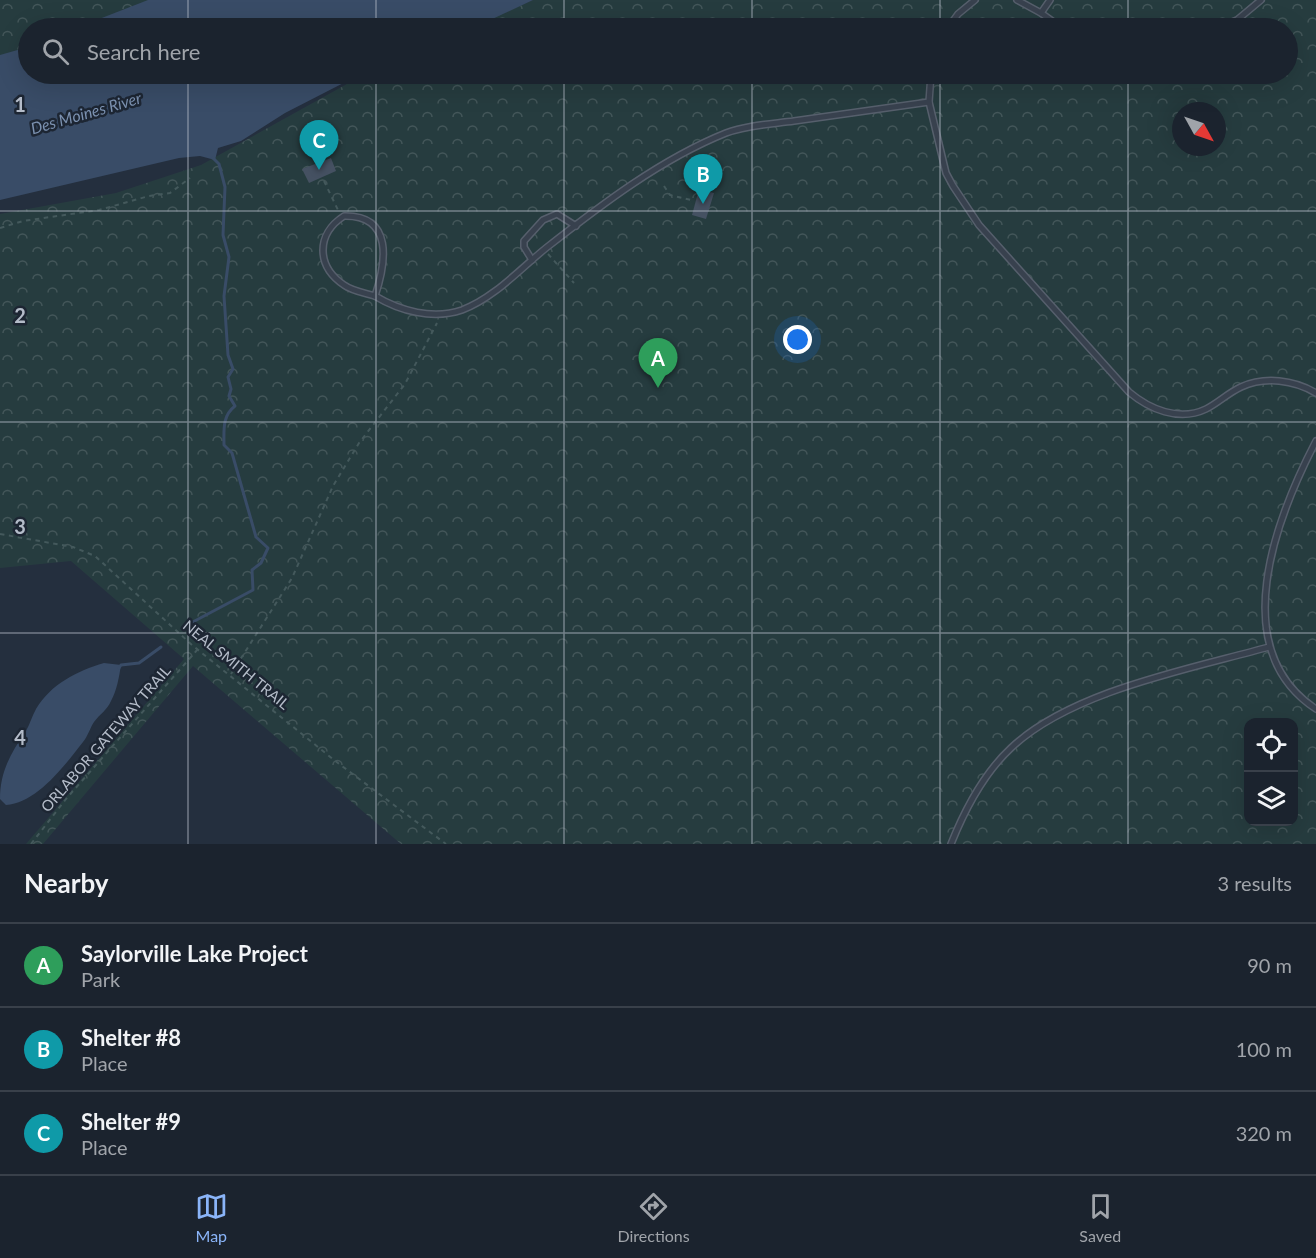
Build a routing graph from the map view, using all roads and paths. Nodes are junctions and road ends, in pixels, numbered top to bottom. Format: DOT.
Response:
graph roads {
  1 [pos="975,0"];
  2 [pos="1017,0"];
  3 [pos="1050,0"];
  4 [pos="1261,0"];
  5 [pos="1041,13"];
  6 [pos="955,18"];
  7 [pos="1048,18"];
  8 [pos="1241,18"];
  9 [pos="930,84"];
  10 [pos="929,102"];
  11 [pos="190,178"];
  12 [pos="324,181"];
  13 [pos="664,186"];
  14 [pos="691,200"];
  15 [pos="342,218"];
  16 [pos="576,226"];
  17 [pos="0,228"];
  18 [pos="544,250"];
  19 [pos="532,260"];
  20 [pos="574,283"];
  21 [pos="375,296"];
  22 [pos="440,314"];
  23 [pos="1316,393"];
  24 [pos="1316,441"];
  25 [pos="0,534"];
  26 [pos="1269,647"];
  27 [pos="198,649"];
  28 [pos="230,674"];
  29 [pos="1316,709"];
  30 [pos="31,844"];
  31 [pos="446,844"];
  32 [pos="951,844"];
  1 -- 6 [label="lane"];
  2 -- 5 [label="lane"];
  3 -- 5 [label="lane"];
  4 -- 8 [label="lane"];
  5 -- 7 [label="lane"];
  9 -- 10 [label="lane"];
  10 -- 16 [label="lane"];
  10 -- 23 [label="lane"];
  11 -- 17 [label="path"];
  12 -- 15 [label="path"];
  13 -- 14 [label="path"];
  15 -- 21 [label="lane"];
  15 -- 21 [label="lane"];
  16 -- 18 [label="lane"];
  16 -- 19 [label="lane"];
  18 -- 19 [label="lane"];
  18 -- 20 [label="path"];
  19 -- 22 [label="lane"];
  21 -- 22 [label="lane"];
  22 -- 28 [label="path"];
  24 -- 26 [label="lane"];
  25 -- 27 [label="path, NEAL SMITH TRAIL"];
  26 -- 29 [label="lane"];
  26 -- 32 [label="lane"];
  27 -- 28 [label="path, NEAL SMITH TRAIL"];
  27 -- 30 [label="path, ORLABOR GATEWAY TRAIL"];
  28 -- 31 [label="path, NEAL SMITH TRAIL"];
}
